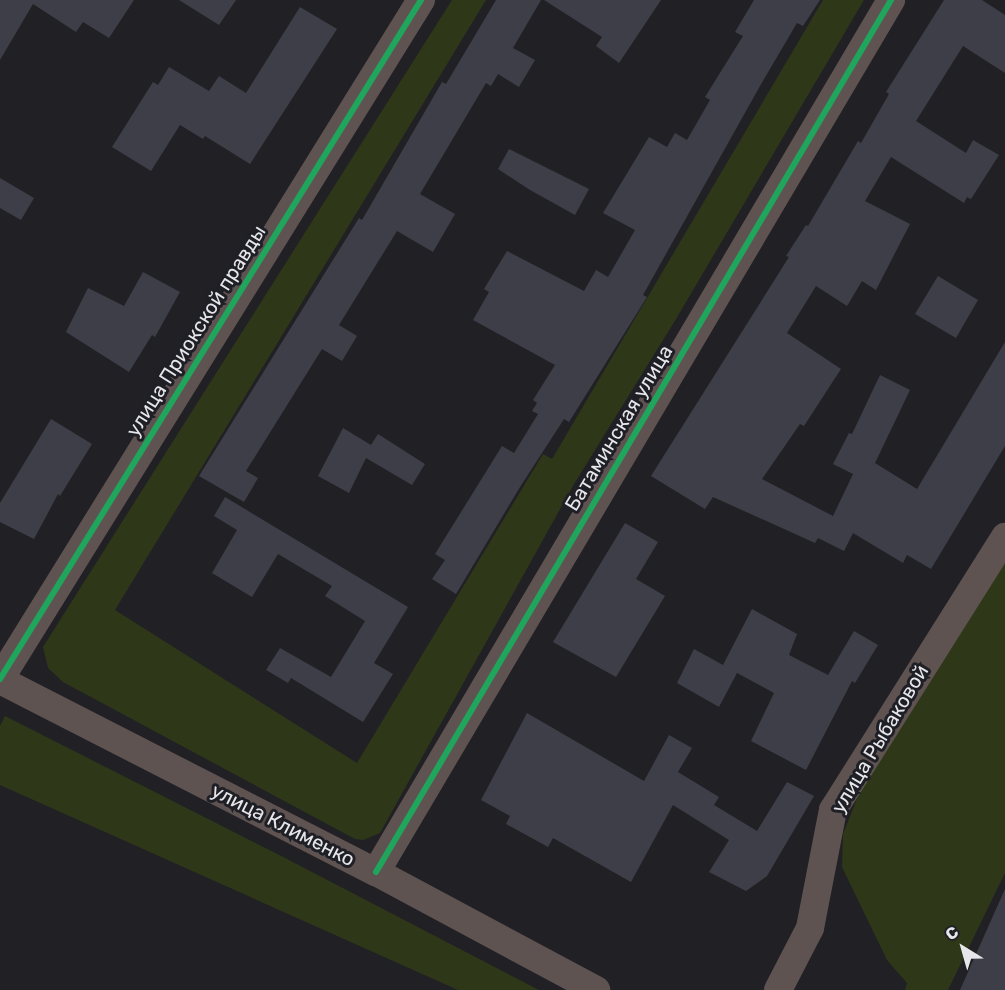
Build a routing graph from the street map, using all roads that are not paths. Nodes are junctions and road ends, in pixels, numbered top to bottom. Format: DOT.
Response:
graph roads {
  1 [pos="421,0"];
  2 [pos="891,0"];
  3 [pos="1005,537"];
  4 [pos="0,680"];
  5 [pos="376,872"];
  6 [pos="596,990"];
  7 [pos="778,990"];
  1 -- 4 [label="street, улица Приокской правды"];
  2 -- 5 [label="street, Батаминская улица"];
  3 -- 7 [label="street, улица Рыбаковой"];
  4 -- 5 [label="street, улица Клименко"];
  5 -- 6 [label="street, улица Клименко"];
}
